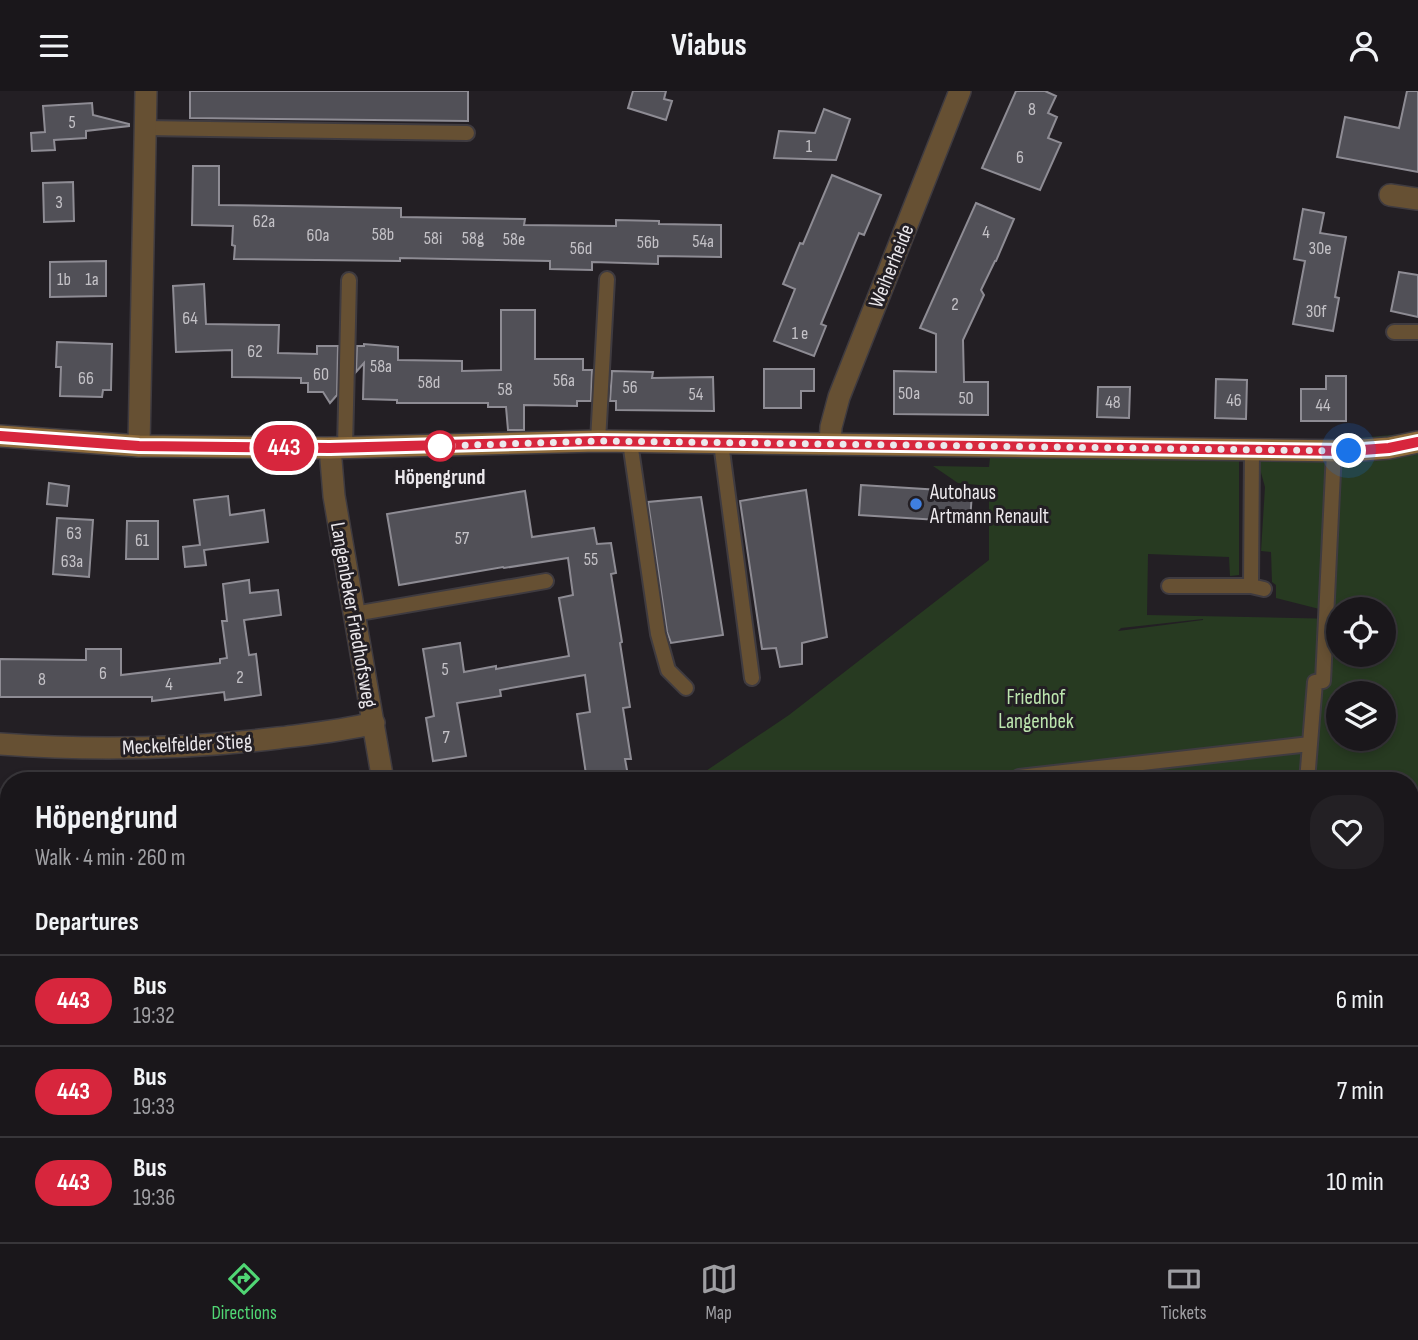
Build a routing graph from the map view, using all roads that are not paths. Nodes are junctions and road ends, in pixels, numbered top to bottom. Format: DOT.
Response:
graph roads {
  1 [pos="145,91"];
  2 [pos="960,91"];
  3 [pos="145,128"];
  4 [pos="467,133"];
  5 [pos="1390,195"];
  6 [pos="1418,199"];
  7 [pos="607,279"];
  8 [pos="349,280"];
  9 [pos="1394,332"];
  10 [pos="1418,332"];
  11 [pos="0,436"];
  12 [pos="598,441"];
  13 [pos="630,442"];
  14 [pos="1418,442"];
  15 [pos="721,443"];
  16 [pos="831,444"];
  17 [pos="139,446"];
  18 [pos="338,448"];
  19 [pos="1252,450"];
  20 [pos="1334,450"];
  21 [pos="546,581"];
  22 [pos="1170,586"];
  23 [pos="354,614"];
  24 [pos="752,678"];
  25 [pos="686,688"];
  26 [pos="374,723"];
  27 [pos="0,744"];
  28 [pos="1310,744"];
  29 [pos="382,772"];
  30 [pos="1065,772"];
  31 [pos="1308,772"];
  1 -- 3 [label="street"];
  2 -- 16 [label="street, Weiherheide"];
  3 -- 4 [label="lane"];
  3 -- 17 [label="street"];
  5 -- 6 [label="street"];
  7 -- 12 [label="lane"];
  8 -- 18 [label="lane"];
  9 -- 10 [label="lane"];
  11 -- 17 [label="main road"];
  12 -- 13 [label="main road"];
  12 -- 18 [label="main road"];
  13 -- 15 [label="main road"];
  13 -- 25 [label="lane"];
  14 -- 20 [label="main road"];
  15 -- 16 [label="main road"];
  15 -- 24 [label="lane"];
  16 -- 19 [label="main road"];
  17 -- 18 [label="main road"];
  18 -- 23 [label="street, Langenbeker Friedhofsweg"];
  19 -- 20 [label="main road"];
  19 -- 22 [label="lane"];
  20 -- 28 [label="lane"];
  21 -- 23 [label="lane"];
  23 -- 26 [label="street, Langenbeker Friedhofsweg"];
  26 -- 27 [label="street, Meckelfelder Stieg"];
  26 -- 29 [label="street, Langenbeker Friedhofsweg"];
  28 -- 30 [label="lane"];
  28 -- 31 [label="lane"];
}
